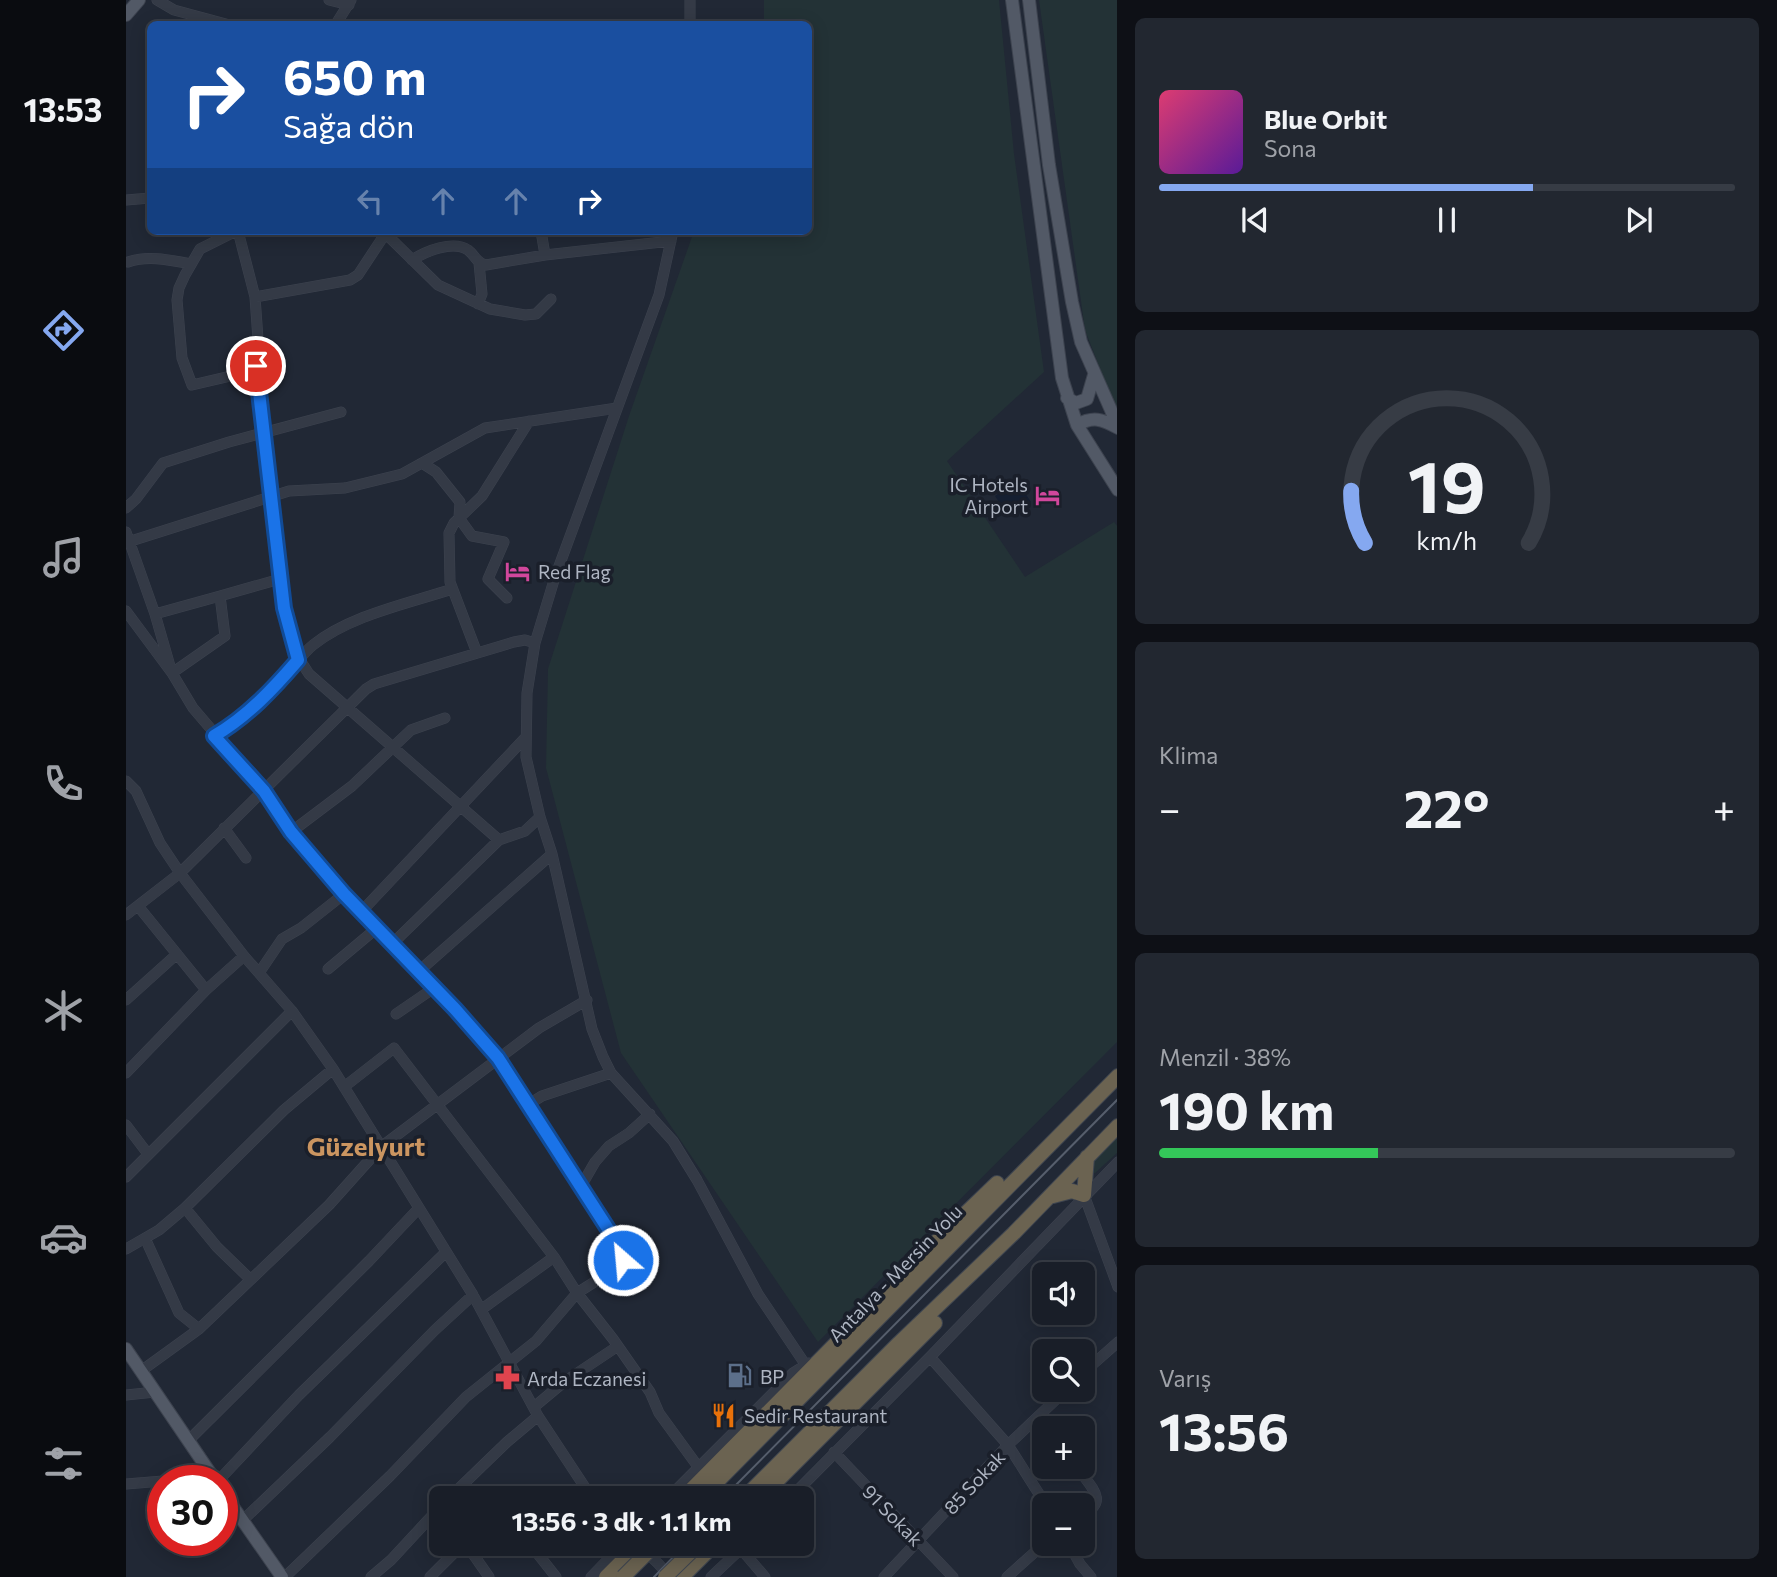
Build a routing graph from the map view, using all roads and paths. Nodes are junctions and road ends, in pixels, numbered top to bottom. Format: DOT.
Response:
graph roads {
  1 [pos="139,0"];
  2 [pos="157,0"];
  3 [pos="329,0"];
  4 [pos="690,0"];
  5 [pos="1012,0"];
  6 [pos="1029,0"];
  7 [pos="350,2"];
  8 [pos="126,15"];
  9 [pos="215,21"];
  10 [pos="338,21"];
  11 [pos="690,21"];
  12 [pos="147,198"];
  13 [pos="126,200"];
  14 [pos="228,235"];
  15 [pos="238,235"];
  16 [pos="384,235"];
  17 [pos="389,235"];
  18 [pos="542,235"];
  19 [pos="672,236"];
  20 [pos="545,255"];
  21 [pos="412,260"];
  22 [pos="128,262"];
  23 [pos="479,263"];
  24 [pos="191,264"];
  25 [pos="255,297"];
  26 [pos="551,299"];
  27 [pos="478,304"];
  28 [pos="256,370"];
  29 [pos="1094,375"];
  30 [pos="1067,398"];
  31 [pos="617,408"];
  32 [pos="341,412"];
  33 [pos="528,421"];
  34 [pos="1077,425"];
  35 [pos="1117,427"];
  36 [pos="263,432"];
  37 [pos="422,463"];
  38 [pos="1117,490"];
  39 [pos="270,496"];
  40 [pos="126,508"];
  41 [pos="459,518"];
  42 [pos="128,536"];
  43 [pos="280,579"];
  44 [pos="452,589"];
  45 [pos="220,596"];
  46 [pos="507,598"];
  47 [pos="126,611"];
  48 [pos="155,614"];
  49 [pos="535,643"];
  50 [pos="477,653"];
  51 [pos="298,660"];
  52 [pos="172,673"];
  53 [pos="349,708"];
  54 [pos="445,718"];
  55 [pos="214,736"];
  56 [pos="525,738"];
  57 [pos="393,746"];
  58 [pos="126,781"];
  59 [pos="264,791"];
  60 [pos="461,805"];
  61 [pos="540,817"];
  62 [pos="224,828"];
  63 [pos="291,832"];
  64 [pos="499,840"];
  65 [pos="552,854"];
  66 [pos="246,858"];
  67 [pos="180,873"];
  68 [pos="344,894"];
  69 [pos="138,906"];
  70 [pos="360,912"];
  71 [pos="126,915"];
  72 [pos="377,929"];
  73 [pos="392,944"];
  74 [pos="177,954"];
  75 [pos="244,957"];
  76 [pos="328,969"];
  77 [pos="418,972"];
  78 [pos="259,973"];
  79 [pos="434,988"];
  80 [pos="206,990"];
  81 [pos="126,1000"];
  82 [pos="587,1000"];
  83 [pos="292,1011"];
  84 [pos="396,1014"];
  85 [pos="498,1058"];
  86 [pos="334,1069"];
  87 [pos="126,1073"];
  88 [pos="611,1073"];
  89 [pos="1117,1076"];
  90 [pos="344,1087"];
  91 [pos="529,1104"];
  92 [pos="438,1106"];
  93 [pos="650,1114"];
  94 [pos="126,1125"];
  95 [pos="1117,1126"];
  96 [pos="381,1147"];
  97 [pos="148,1154"];
  98 [pos="1087,1157"];
  99 [pos="1031,1162"];
  100 [pos="1117,1162"];
  101 [pos="126,1177"];
  102 [pos="580,1188"];
  103 [pos="1084,1195"];
  104 [pos="1048,1199"];
  105 [pos="185,1208"];
  106 [pos="419,1208"];
  107 [pos="1014,1233"];
  108 [pos="145,1238"];
  109 [pos="126,1249"];
  110 [pos="446,1252"];
  111 [pos="554,1257"];
  112 [pos="250,1279"];
  113 [pos="1117,1287"];
  114 [pos="577,1293"];
  115 [pos="473,1295"];
  116 [pos="482,1309"];
  117 [pos="199,1329"];
  118 [pos="1117,1342"];
  119 [pos="618,1346"];
  120 [pos="126,1349"];
  121 [pos="930,1357"];
  122 [pos="821,1359"];
  123 [pos="510,1360"];
  124 [pos="1095,1362"];
  125 [pos="805,1364"];
  126 [pos="141,1371"];
  127 [pos="155,1392"];
  128 [pos="126,1395"];
  129 [pos="1053,1402"];
  130 [pos="536,1411"];
  131 [pos="188,1441"];
  132 [pos="1008,1445"];
  133 [pos="834,1452"];
  134 [pos="205,1465"];
  135 [pos="229,1465"];
  136 [pos="699,1468"];
  137 [pos="1086,1479"];
  138 [pos="147,1483"];
  139 [pos="126,1484"];
  140 [pos="461,1486"];
  141 [pos="584,1486"];
  142 [pos="680,1486"];
  143 [pos="695,1486"];
  144 [pos="713,1486"];
  145 [pos="756,1486"];
  146 [pos="772,1486"];
  147 [pos="801,1486"];
  148 [pos="1038,1493"];
  149 [pos="1095,1506"];
  150 [pos="238,1515"];
  151 [pos="429,1519"];
  152 [pos="242,1521"];
  153 [pos="918,1541"];
  154 [pos="1032,1555"];
  155 [pos="452,1556"];
  156 [pos="473,1556"];
  157 [pos="539,1556"];
  158 [pos="615,1556"];
  159 [pos="624,1556"];
  160 [pos="645,1556"];
  161 [pos="649,1556"];
  162 [pos="688,1556"];
  163 [pos="703,1556"];
  164 [pos="733,1556"];
  165 [pos="750,1556"];
  166 [pos="1076,1556"];
  167 [pos="623,1560"];
  168 [pos="433,1576"];
  169 [pos="284,1577"];
  170 [pos="371,1577"];
  171 [pos="489,1577"];
  172 [pos="556,1577"];
  173 [pos="591,1577"];
  174 [pos="606,1577"];
  175 [pos="625,1577"];
  176 [pos="668,1577"];
  177 [pos="682,1577"];
  178 [pos="711,1577"];
  179 [pos="765,1577"];
  180 [pos="884,1577"];
  181 [pos="953,1577"];
  182 [pos="1007,1577"];
  183 [pos="1091,1577"];
  1 -- 8 [label="main road"];
  2 -- 9 [label="street"];
  3 -- 7 [label="street"];
  4 -- 11 [label="street"];
  5 -- 30 [label="main road"];
  6 -- 29 [label="main road"];
  7 -- 10 [label="street"];
  12 -- 13 [label="street"];
  14 -- 24 [label="street"];
  15 -- 25 [label="street"];
  16 -- 25 [label="street"];
  17 -- 21 [label="street"];
  18 -- 20 [label="street"];
  19 -- 20 [label="street"];
  19 -- 31 [label="street"];
  20 -- 23 [label="street"];
  21 -- 23 [label="street"];
  21 -- 27 [label="street"];
  22 -- 24 [label="street"];
  23 -- 27 [label="street"];
  24 -- 28 [label="street"];
  25 -- 28 [label="street"];
  26 -- 27 [label="street"];
  28 -- 36 [label="street"];
  29 -- 30 [label="main road"];
  29 -- 35 [label="main road"];
  30 -- 34 [label="main road"];
  31 -- 33 [label="street"];
  31 -- 49 [label="street"];
  32 -- 36 [label="street"];
  33 -- 37 [label="street"];
  33 -- 41 [label="street"];
  34 -- 35 [label="main road"];
  34 -- 38 [label="main road"];
  36 -- 39 [label="street"];
  36 -- 40 [label="street"];
  37 -- 39 [label="street"];
  37 -- 41 [label="street"];
  39 -- 42 [label="street"];
  39 -- 43 [label="street"];
  41 -- 44 [label="street"];
  41 -- 46 [label="street"];
  42 -- 48 [label="street"];
  43 -- 45 [label="street"];
  43 -- 51 [label="street"];
  44 -- 50 [label="street"];
  44 -- 51 [label="street"];
  45 -- 48 [label="street"];
  45 -- 52 [label="street"];
  47 -- 52 [label="street"];
  48 -- 52 [label="street"];
  49 -- 50 [label="street"];
  49 -- 56 [label="street"];
  50 -- 53 [label="street"];
  51 -- 53 [label="street"];
  51 -- 55 [label="street"];
  52 -- 55 [label="street"];
  53 -- 57 [label="street"];
  53 -- 59 [label="street"];
  54 -- 57 [label="street"];
  55 -- 59 [label="street"];
  56 -- 60 [label="street"];
  56 -- 61 [label="street"];
  57 -- 60 [label="street"];
  57 -- 63 [label="street"];
  58 -- 67 [label="street"];
  59 -- 62 [label="street"];
  59 -- 63 [label="street"];
  60 -- 64 [label="street"];
  60 -- 70 [label="street"];
  61 -- 64 [label="street"];
  61 -- 65 [label="street"];
  62 -- 66 [label="street"];
  62 -- 67 [label="street"];
  63 -- 68 [label="street"];
  64 -- 73 [label="street"];
  65 -- 77 [label="street"];
  65 -- 82 [label="street"];
  67 -- 69 [label="street"];
  67 -- 75 [label="street"];
  68 -- 70 [label="street"];
  68 -- 78 [label="street"];
  69 -- 71 [label="street"];
  69 -- 74 [label="street"];
  70 -- 72 [label="street"];
  72 -- 73 [label="street"];
  72 -- 76 [label="street"];
  73 -- 77 [label="street"];
  74 -- 80 [label="street"];
  74 -- 81 [label="street"];
  75 -- 78 [label="street"];
  75 -- 80 [label="street"];
  77 -- 79 [label="street"];
  78 -- 83 [label="street"];
  79 -- 84 [label="street"];
  79 -- 85 [label="street"];
  80 -- 87 [label="street"];
  82 -- 85 [label="street"];
  82 -- 88 [label="street"];
  83 -- 86 [label="street"];
  83 -- 97 [label="street"];
  85 -- 91 [label="street"];
  85 -- 92 [label="street"];
  86 -- 90 [label="street"];
  86 -- 105 [label="street"];
  88 -- 91 [label="street"];
  88 -- 93 [label="street"];
  89 -- 99 [label="highway, Antalya - Mersin Yolu"];
  90 -- 92 [label="street"];
  90 -- 96 [label="street"];
  91 -- 102 [label="street"];
  92 -- 96 [label="street"];
  92 -- 111 [label="street"];
  93 -- 102 [label="street"];
  93 -- 125 [label="street"];
  94 -- 97 [label="street"];
  95 -- 98 [label="highway"];
  96 -- 106 [label="street"];
  96 -- 112 [label="street"];
  97 -- 101 [label="street"];
  98 -- 103 [label="highway"];
  98 -- 104 [label="highway"];
  99 -- 122 [label="highway"];
  99 -- 144 [label="highway, Antalya - Mersin Yolu"];
  100 -- 103 [label="street"];
  102 -- 114 [label="street"];
  103 -- 104 [label="highway"];
  103 -- 113 [label="street"];
  103 -- 121 [label="street"];
  104 -- 107 [label="highway"];
  105 -- 108 [label="street"];
  105 -- 112 [label="street"];
  106 -- 110 [label="street"];
  106 -- 131 [label="street"];
  107 -- 145 [label="highway"];
  107 -- 146 [label="highway"];
  108 -- 109 [label="street"];
  108 -- 117 [label="street"];
  110 -- 115 [label="street"];
  110 -- 135 [label="street"];
  111 -- 114 [label="street"];
  111 -- 116 [label="street"];
  112 -- 117 [label="street"];
  114 -- 119 [label="street"];
  114 -- 123 [label="street"];
  115 -- 116 [label="street"];
  115 -- 152 [label="street"];
  116 -- 123 [label="street"];
  117 -- 126 [label="street"];
  118 -- 124 [label="street"];
  119 -- 130 [label="street"];
  119 -- 136 [label="street"];
  120 -- 126 [label="main road"];
  121 -- 132 [label="street"];
  121 -- 133 [label="street"];
  122 -- 125 [label="street"];
  122 -- 143 [label="highway"];
  123 -- 130 [label="street"];
  123 -- 169 [label="street"];
  125 -- 136 [label="street"];
  126 -- 127 [label="main road"];
  127 -- 128 [label="street"];
  127 -- 131 [label="main road"];
  129 -- 132 [label="street, 85 Sokak"];
  130 -- 140 [label="street"];
  130 -- 141 [label="street"];
  131 -- 134 [label="main road"];
  132 -- 148 [label="street"];
  132 -- 153 [label="street, 85 Sokak"];
  133 -- 147 [label="street"];
  133 -- 153 [label="street, 91 Sokak"];
  136 -- 142 [label="street"];
  137 -- 149 [label="street"];
  138 -- 139 [label="street"];
  150 -- 152 [label="main road"];
  151 -- 170 [label="street"];
  152 -- 169 [label="main road"];
  153 -- 180 [label="street, 85 Sokak"];
  153 -- 181 [label="street, 91 Sokak"];
  154 -- 182 [label="street"];
  155 -- 168 [label="street"];
  156 -- 171 [label="street"];
  157 -- 172 [label="street"];
  158 -- 173 [label="street"];
  159 -- 167 [label="highway"];
  160 -- 175 [label="highway, bridge"];
  161 -- 176 [label="street"];
  162 -- 176 [label="highway, bridge"];
  163 -- 177 [label="highway"];
  164 -- 178 [label="street"];
  165 -- 179 [label="street"];
  166 -- 183 [label="street"];
  167 -- 174 [label="highway"];
  167 -- 175 [label="street"];
}
